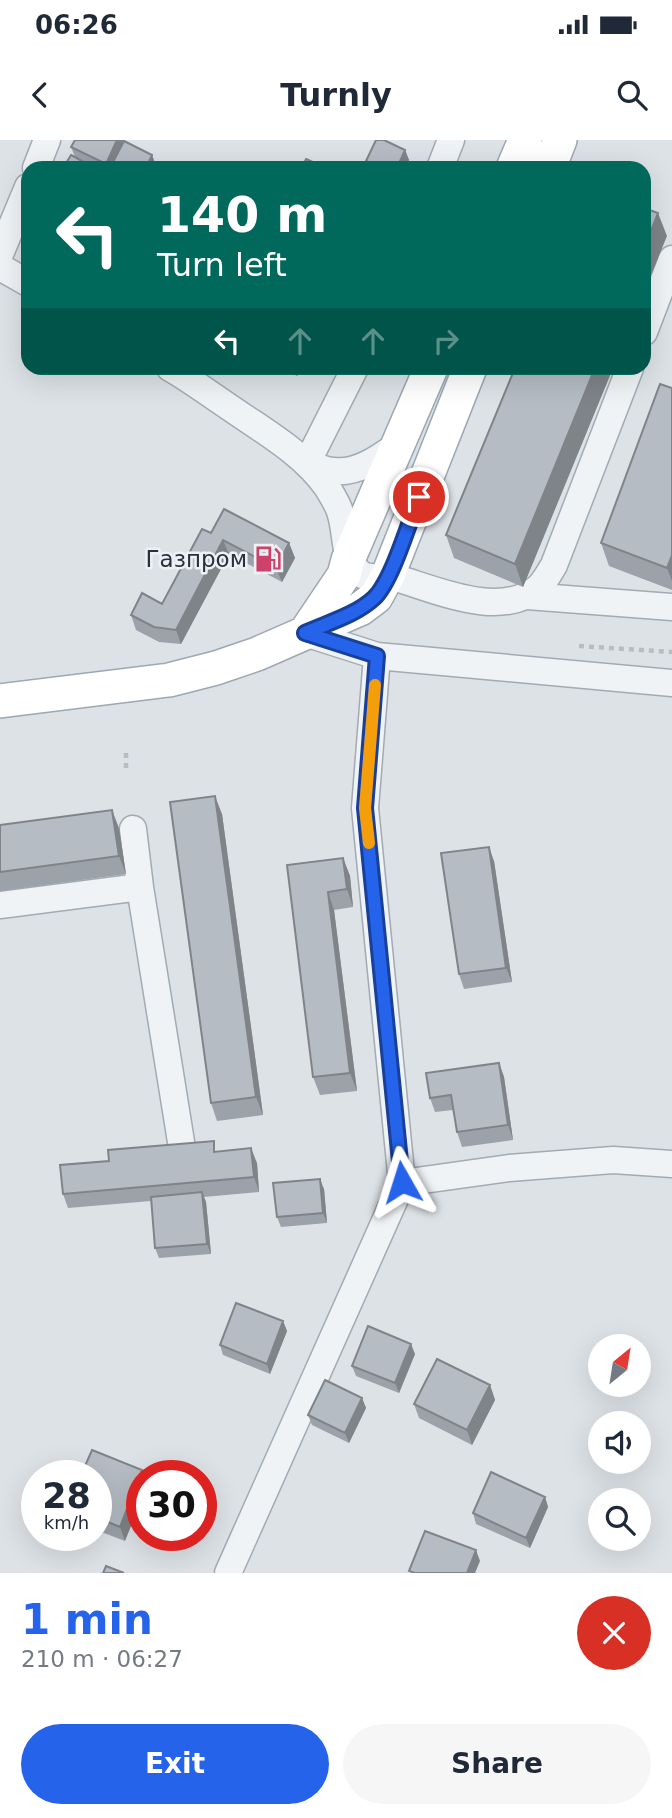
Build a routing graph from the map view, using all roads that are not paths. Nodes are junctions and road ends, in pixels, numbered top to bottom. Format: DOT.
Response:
graph roads {
  1 [pos="47,140"];
  2 [pos="451,140"];
  3 [pos="525,140"];
  4 [pos="560,140"];
  5 [pos="39,161"];
  6 [pos="443,161"];
  7 [pos="516,161"];
  8 [pos="552,161"];
  9 [pos="21,204"];
  10 [pos="0,254"];
  11 [pos="672,259"];
  12 [pos="0,267"];
  13 [pos="21,279"];
  14 [pos="651,314"];
  15 [pos="180,375"];
  16 [pos="351,375"];
  17 [pos="428,375"];
  18 [pos="467,375"];
  19 [pos="627,375"];
  20 [pos="400,443"];
  21 [pos="307,463"];
  22 [pos="348,560"];
  23 [pos="388,575"];
  24 [pos="527,596"];
  25 [pos="672,607"];
  26 [pos="305,633"];
  27 [pos="377,656"];
  28 [pos="672,683"];
  29 [pos="0,701"];
  30 [pos="133,829"];
  31 [pos="140,887"];
  32 [pos="0,905"];
  33 [pos="182,1148"];
  34 [pos="672,1164"];
  35 [pos="402,1182"];
  36 [pos="228,1573"];
  1 -- 5 [label="street"];
  2 -- 6 [label="street"];
  3 -- 7 [label="main road"];
  4 -- 8 [label="main road"];
  9 -- 10 [label="street"];
  11 -- 14 [label="street"];
  12 -- 13 [label="street"];
  15 -- 21 [label="street"];
  16 -- 21 [label="street"];
  17 -- 20 [label="main road"];
  18 -- 23 [label="main road"];
  19 -- 24 [label="street"];
  20 -- 21 [label="street"];
  20 -- 22 [label="main road"];
  21 -- 22 [label="street"];
  22 -- 23 [label="street"];
  22 -- 26 [label="main road"];
  23 -- 24 [label="street"];
  23 -- 26 [label="main road"];
  24 -- 25 [label="street"];
  26 -- 27 [label="street"];
  26 -- 29 [label="main road"];
  27 -- 28 [label="street"];
  27 -- 35 [label="street"];
  30 -- 31 [label="street"];
  31 -- 32 [label="street"];
  31 -- 33 [label="street"];
  34 -- 35 [label="street"];
  35 -- 36 [label="street"];
}
